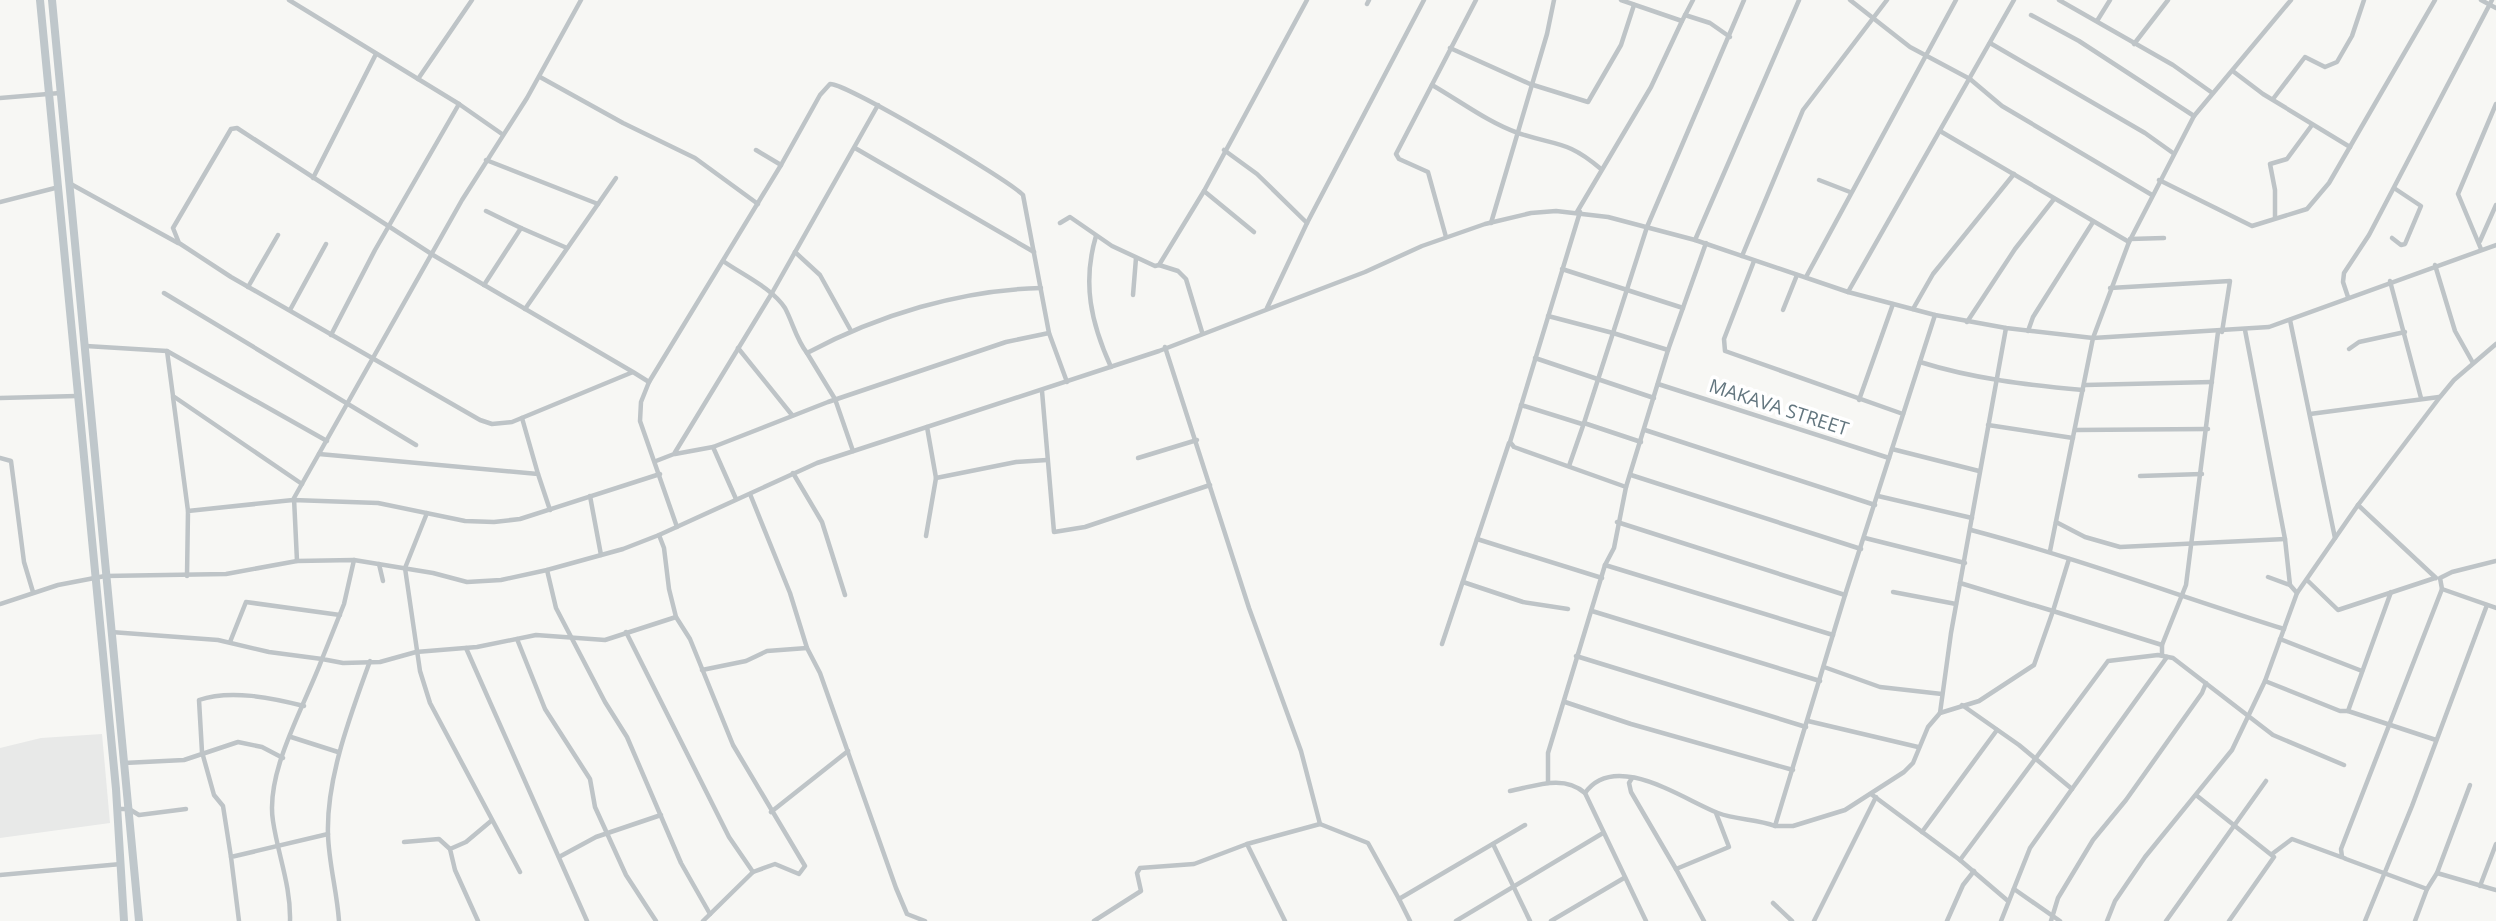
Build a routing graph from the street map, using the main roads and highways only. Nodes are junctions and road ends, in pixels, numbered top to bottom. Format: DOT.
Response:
graph roads {
  1 [pos="40,0"];
  2 [pos="52,0"];
  3 [pos="84,334"];
  4 [pos="72,335"];
  5 [pos="124,921"];
  6 [pos="139,921"];
  1 -- 4 [label="highway"];
  2 -- 3 [label="highway"];
  3 -- 4 [label="highway"];
  3 -- 6 [label="highway"];
  4 -- 5 [label="highway"];
}
